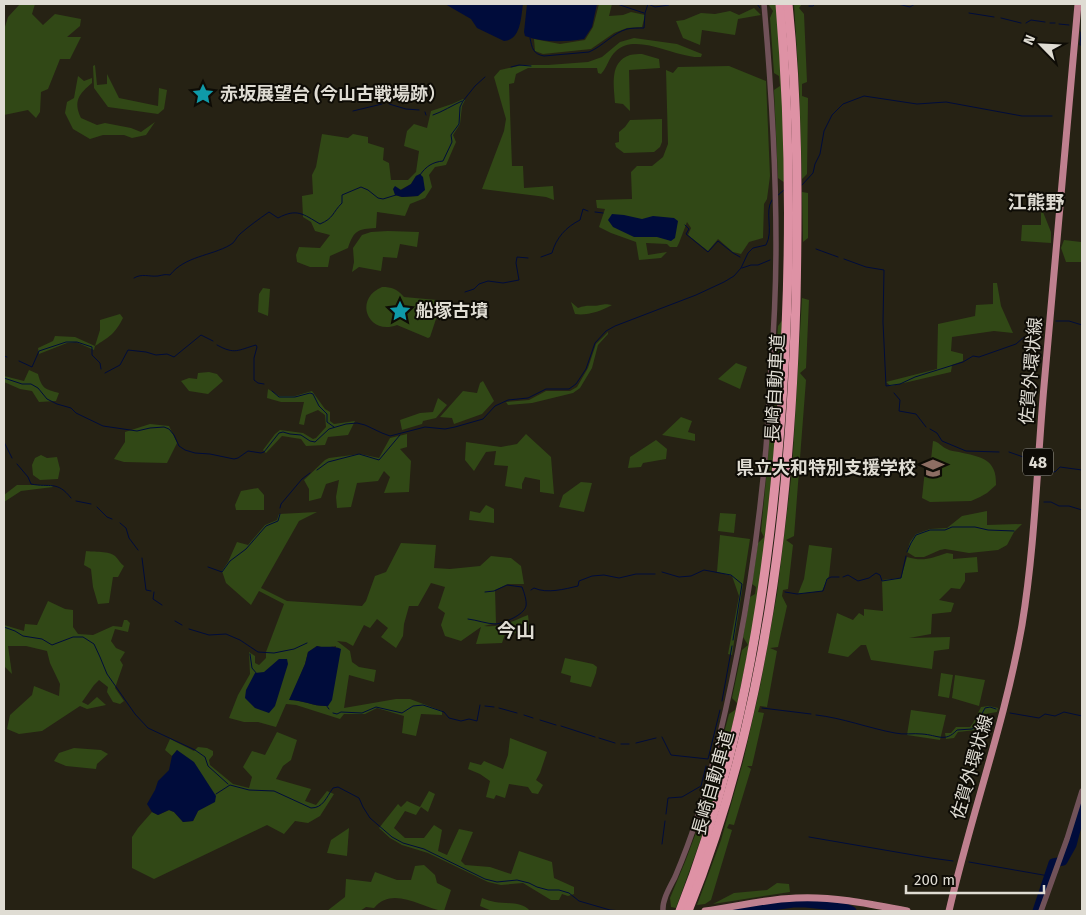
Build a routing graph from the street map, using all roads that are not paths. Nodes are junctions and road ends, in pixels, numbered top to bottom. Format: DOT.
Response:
graph roads {
  1 [pos="764,4"];
  2 [pos="780,4"];
  3 [pos="788,4"];
  4 [pos="1078,4"];
  5 [pos="1082,791"];
  6 [pos="685,909"];
  7 [pos="663,911"];
  8 [pos="705,911"];
  9 [pos="907,911"];
  10 [pos="949,911"];
  11 [pos="1041,911"];
  1 -- 7 [label="street"];
  2 -- 6 [label="highway, 長崎自動車道"];
  3 -- 6 [label="highway, 長崎自動車道"];
  4 -- 10 [label="main road, 佐賀外環状線 / 48"];
  5 -- 11 [label="street"];
  8 -- 9 [label="main road"];
}
